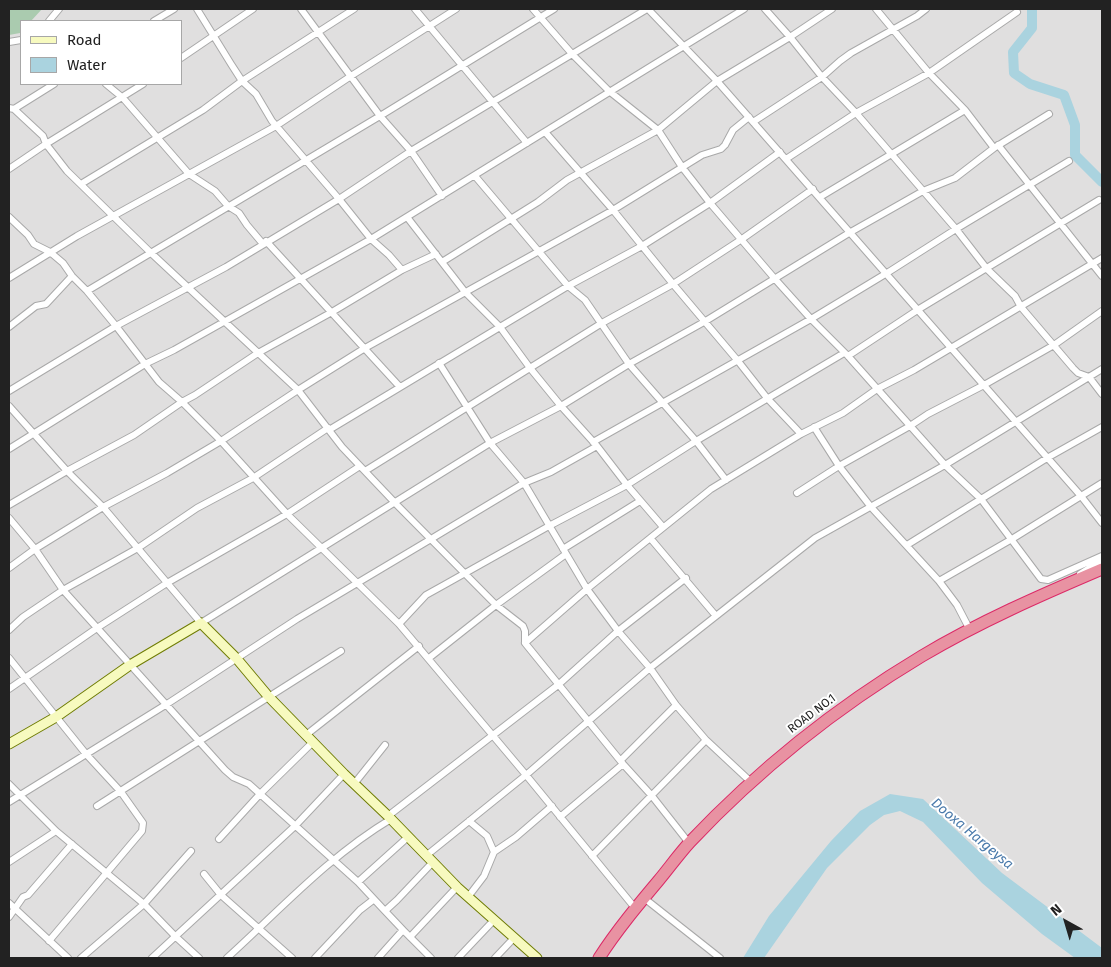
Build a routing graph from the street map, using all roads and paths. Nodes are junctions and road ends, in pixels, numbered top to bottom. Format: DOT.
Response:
graph roads {
  1 [pos="59,9"];
  2 [pos="174,9"];
  3 [pos="197,9"];
  4 [pos="253,9"];
  5 [pos="301,9"];
  6 [pos="354,9"];
  7 [pos="415,9"];
  8 [pos="456,9"];
  9 [pos="533,9"];
  10 [pos="554,9"];
  11 [pos="648,9"];
  12 [pos="744,9"];
  13 [pos="764,9"];
  14 [pos="832,9"];
  15 [pos="876,9"];
  16 [pos="926,9"];
  17 [pos="1017,12"];
  18 [pos="540,17"];
  19 [pos="50,20"];
  20 [pos="156,20"];
  21 [pos="429,26"];
  22 [pos="893,29"];
  23 [pos="317,32"];
  24 [pos="215,36"];
  25 [pos="790,37"];
  26 [pos="683,45"];
  27 [pos="572,55"];
  28 [pos="182,57"];
  29 [pos="462,65"];
  30 [pos="929,73"];
  31 [pos="351,76"];
  32 [pos="822,77"];
  33 [pos="717,80"];
  34 [pos="242,81"];
  35 [pos="52,85"];
  36 [pos="107,85"];
  37 [pos="142,85"];
  38 [pos="609,91"];
  39 [pos="123,98"];
  40 [pos="492,102"];
  41 [pos="11,108"];
  42 [pos="965,110"];
  43 [pos="856,113"];
  44 [pos="1049,114"];
  45 [pos="380,116"];
  46 [pos="751,120"];
  47 [pos="276,126"];
  48 [pos="658,130"];
  49 [pos="545,132"];
  50 [pos="158,136"];
  51 [pos="527,143"];
  52 [pos="46,144"];
  53 [pos="996,147"];
  54 [pos="411,152"];
  55 [pos="780,152"];
  56 [pos="891,155"];
  57 [pos="306,159"];
  58 [pos="786,160"];
  59 [pos="1069,161"];
  60 [pos="682,167"];
  61 [pos="9,169"];
  62 [pos="581,172"];
  63 [pos="189,174"];
  64 [pos="475,176"];
  65 [pos="81,184"];
  66 [pos="1030,186"];
  67 [pos="812,189"];
  68 [pos="923,190"];
  69 [pos="442,196"];
  70 [pos="820,197"];
  71 [pos="339,199"];
  72 [pos="1099,200"];
  73 [pos="710,203"];
  74 [pos="228,206"];
  75 [pos="613,210"];
  76 [pos="114,216"];
  77 [pos="9,218"];
  78 [pos="407,218"];
  79 [pos="511,219"];
  80 [pos="1060,223"];
  81 [pos="956,229"];
  82 [pos="849,233"];
  83 [pos="372,239"];
  84 [pos="742,239"];
  85 [pos="265,242"];
  86 [pos="642,246"];
  87 [pos="537,251"];
  88 [pos="50,252"];
  89 [pos="150,252"];
  90 [pos="436,254"];
  91 [pos="1102,258"];
  92 [pos="442,262"];
  93 [pos="1093,264"];
  94 [pos="987,269"];
  95 [pos="402,270"];
  96 [pos="887,273"];
  97 [pos="72,276"];
  98 [pos="1102,276"];
  99 [pos="9,278"];
  100 [pos="300,278"];
  101 [pos="775,279"];
  102 [pos="672,284"];
  103 [pos="568,286"];
  104 [pos="188,287"];
  105 [pos="87,291"];
  106 [pos="465,292"];
  107 [pos="1021,306"];
  108 [pos="919,309"];
  109 [pos="1102,311"];
  110 [pos="332,312"];
  111 [pos="811,319"];
  112 [pos="223,321"];
  113 [pos="704,322"];
  114 [pos="602,323"];
  115 [pos="116,326"];
  116 [pos="9,327"];
  117 [pos="500,327"];
  118 [pos="1054,345"];
  119 [pos="951,347"];
  120 [pos="365,348"];
  121 [pos="258,353"];
  122 [pos="846,355"];
  123 [pos="738,361"];
  124 [pos="439,363"];
  125 [pos="145,364"];
  126 [pos="629,364"];
  127 [pos="530,368"];
  128 [pos="1102,369"];
  129 [pos="1089,377"];
  130 [pos="984,385"];
  131 [pos="400,386"];
  132 [pos="877,389"];
  133 [pos="298,390"];
  134 [pos="9,391"];
  135 [pos="1102,394"];
  136 [pos="767,398"];
  137 [pos="182,402"];
  138 [pos="664,402"];
  139 [pos="9,406"];
  140 [pos="561,406"];
  141 [pos="466,407"];
  142 [pos="1016,422"];
  143 [pos="910,426"];
  144 [pos="814,427"];
  145 [pos="1102,427"];
  146 [pos="328,429"];
  147 [pos="34,433"];
  148 [pos="801,434"];
  149 [pos="696,440"];
  150 [pos="220,441"];
  151 [pos="490,443"];
  152 [pos="595,444"];
  153 [pos="9,449"];
  154 [pos="1048,458"];
  155 [pos="945,465"];
  156 [pos="839,466"];
  157 [pos="362,468"];
  158 [pos="67,471"];
  159 [pos="253,478"];
  160 [pos="726,480"];
  161 [pos="524,483"];
  162 [pos="1102,484"];
  163 [pos="627,485"];
  164 [pos="797,493"];
  165 [pos="1082,496"];
  166 [pos="981,500"];
  167 [pos="640,501"];
  168 [pos="395,503"];
  169 [pos="9,505"];
  170 [pos="103,507"];
  171 [pos="871,507"];
  172 [pos="287,514"];
  173 [pos="9,518"];
  174 [pos="1102,523"];
  175 [pos="549,526"];
  176 [pos="663,527"];
  177 [pos="651,538"];
  178 [pos="431,539"];
  179 [pos="1012,539"];
  180 [pos="907,545"];
  181 [pos="138,548"];
  182 [pos="35,549"];
  183 [pos="323,549"];
  184 [pos="564,552"];
  185 [pos="1102,558"];
  186 [pos="9,568"];
  187 [pos="1102,569"];
  188 [pos="465,573"];
  189 [pos="686,578"];
  190 [pos="939,581"];
  191 [pos="1074,581"];
  192 [pos="167,583"];
  193 [pos="358,584"];
  194 [pos="587,589"];
  195 [pos="63,590"];
  196 [pos="496,604"];
  197 [pos="716,616"];
  198 [pos="202,623"];
  199 [pos="399,624"];
  200 [pos="97,628"];
  201 [pos="9,630"];
  202 [pos="970,630"];
  203 [pos="618,631"];
  204 [pos="525,643"];
  205 [pos="419,646"];
  206 [pos="341,651"];
  207 [pos="9,658"];
  208 [pos="429,658"];
  209 [pos="237,660"];
  210 [pos="130,665"];
  211 [pos="650,668"];
  212 [pos="26,678"];
  213 [pos="558,685"];
  214 [pos="9,689"];
  215 [pos="268,696"];
  216 [pos="167,704"];
  217 [pos="676,705"];
  218 [pos="56,716"];
  219 [pos="589,721"];
  220 [pos="306,735"];
  221 [pos="492,735"];
  222 [pos="706,740"];
  223 [pos="313,742"];
  224 [pos="200,743"];
  225 [pos="9,744"];
  226 [pos="385,745"];
  227 [pos="86,754"];
  228 [pos="622,762"];
  229 [pos="344,774"];
  230 [pos="526,775"];
  231 [pos="751,782"];
  232 [pos="9,784"];
  233 [pos="354,784"];
  234 [pos="121,792"];
  235 [pos="260,794"];
  236 [pos="20,795"];
  237 [pos="652,796"];
  238 [pos="9,802"];
  239 [pos="98,806"];
  240 [pos="552,806"];
  241 [pos="560,817"];
  242 [pos="390,818"];
  243 [pos="469,821"];
  244 [pos="295,826"];
  245 [pos="56,832"];
  246 [pos="408,837"];
  247 [pos="219,839"];
  248 [pos="689,843"];
  249 [pos="72,844"];
  250 [pos="190,851"];
  251 [pos="494,852"];
  252 [pos="592,856"];
  253 [pos="333,859"];
  254 [pos="430,859"];
  255 [pos="9,862"];
  256 [pos="107,872"];
  257 [pos="204,874"];
  258 [pos="358,882"];
  259 [pos="457,887"];
  260 [pos="222,895"];
  261 [pos="468,897"];
  262 [pos="644,898"];
  263 [pos="373,900"];
  264 [pos="9,903"];
  265 [pos="144,904"];
  266 [pos="635,908"];
  267 [pos="15,909"];
  268 [pos="385,911"];
  269 [pos="9,917"];
  270 [pos="494,920"];
  271 [pos="259,929"];
  272 [pos="403,930"];
  273 [pos="410,937"];
  274 [pos="176,938"];
  275 [pos="513,939"];
  276 [pos="49,941"];
  277 [pos="68,958"];
  278 [pos="81,958"];
  279 [pos="152,958"];
  280 [pos="199,958"];
  281 [pos="227,958"];
  282 [pos="292,958"];
  283 [pos="315,958"];
  284 [pos="378,958"];
  285 [pos="431,958"];
  286 [pos="458,958"];
  287 [pos="495,958"];
  288 [pos="536,958"];
  289 [pos="599,958"];
  290 [pos="720,958"];
  1 -- 19 [label="street"];
  2 -- 20 [label="street"];
  3 -- 24 [label="street"];
  4 -- 24 [label="street"];
  5 -- 23 [label="street"];
  6 -- 23 [label="street"];
  7 -- 21 [label="street"];
  8 -- 21 [label="street"];
  9 -- 18 [label="street"];
  10 -- 18 [label="street"];
  11 -- 26 [label="street"];
  11 -- 27 [label="street"];
  12 -- 26 [label="street"];
  13 -- 25 [label="street"];
  14 -- 25 [label="street"];
  15 -- 22 [label="street"];
  16 -- 22 [label="street"];
  17 -- 30 [label="street"];
  18 -- 27 [label="street"];
  18 -- 29 [label="street"];
  21 -- 29 [label="street"];
  21 -- 31 [label="street"];
  22 -- 30 [label="street"];
  22 -- 32 [label="street"];
  23 -- 31 [label="street"];
  23 -- 34 [label="street"];
  24 -- 28 [label="street"];
  24 -- 34 [label="street"];
  25 -- 32 [label="street"];
  25 -- 33 [label="street"];
  26 -- 33 [label="street"];
  26 -- 38 [label="street"];
  27 -- 38 [label="street"];
  27 -- 40 [label="street"];
  29 -- 40 [label="street"];
  29 -- 45 [label="street"];
  30 -- 42 [label="street"];
  30 -- 43 [label="street"];
  31 -- 45 [label="street"];
  31 -- 47 [label="street"];
  32 -- 43 [label="street"];
  32 -- 46 [label="street"];
  33 -- 46 [label="street"];
  33 -- 48 [label="street"];
  34 -- 47 [label="street"];
  34 -- 50 [label="street"];
  35 -- 41 [label="street"];
  36 -- 39 [label="street"];
  37 -- 39 [label="street"];
  38 -- 48 [label="street"];
  38 -- 49 [label="street"];
  39 -- 50 [label="street"];
  39 -- 52 [label="street"];
  40 -- 51 [label="street"];
  40 -- 54 [label="street"];
  41 -- 52 [label="street"];
  42 -- 53 [label="street"];
  42 -- 56 [label="street"];
  43 -- 56 [label="street"];
  43 -- 58 [label="street"];
  44 -- 53 [label="street"];
  45 -- 54 [label="street"];
  45 -- 57 [label="street"];
  46 -- 55 [label="street"];
  46 -- 60 [label="street"];
  47 -- 57 [label="street"];
  47 -- 63 [label="street"];
  48 -- 60 [label="street"];
  48 -- 62 [label="street"];
  49 -- 51 [label="street"];
  49 -- 62 [label="street"];
  50 -- 63 [label="street"];
  50 -- 65 [label="street"];
  51 -- 64 [label="street"];
  52 -- 61 [label="street"];
  52 -- 65 [label="street"];
  53 -- 66 [label="street"];
  53 -- 68 [label="street"];
  54 -- 69 [label="street"];
  54 -- 71 [label="street"];
  55 -- 58 [label="street"];
  55 -- 73 [label="street"];
  56 -- 68 [label="street"];
  56 -- 70 [label="street"];
  57 -- 71 [label="street"];
  57 -- 74 [label="street"];
  58 -- 67 [label="street"];
  59 -- 66 [label="street"];
  60 -- 73 [label="street"];
  60 -- 75 [label="street"];
  62 -- 75 [label="street"];
  62 -- 79 [label="street"];
  63 -- 74 [label="street"];
  63 -- 76 [label="street"];
  64 -- 69 [label="street"];
  64 -- 79 [label="street"];
  65 -- 76 [label="street"];
  66 -- 80 [label="street"];
  66 -- 81 [label="street"];
  67 -- 70 [label="street"];
  67 -- 84 [label="street"];
  68 -- 81 [label="street"];
  68 -- 82 [label="street"];
  69 -- 78 [label="street"];
  70 -- 82 [label="street"];
  71 -- 83 [label="street"];
  71 -- 85 [label="street"];
  72 -- 80 [label="street"];
  73 -- 84 [label="street"];
  73 -- 86 [label="street"];
  74 -- 85 [label="street"];
  74 -- 89 [label="street"];
  75 -- 86 [label="street"];
  75 -- 87 [label="street"];
  76 -- 88 [label="street"];
  76 -- 89 [label="street"];
  77 -- 88 [label="street"];
  78 -- 83 [label="street"];
  78 -- 90 [label="street"];
  79 -- 87 [label="street"];
  79 -- 92 [label="street"];
  80 -- 93 [label="street"];
  80 -- 94 [label="street"];
  81 -- 94 [label="street"];
  81 -- 96 [label="street"];
  82 -- 96 [label="street"];
  82 -- 101 [label="street"];
  83 -- 95 [label="street"];
  83 -- 100 [label="street"];
  84 -- 101 [label="street"];
  84 -- 102 [label="street"];
  85 -- 100 [label="street"];
  85 -- 104 [label="street"];
  86 -- 102 [label="street"];
  86 -- 103 [label="street"];
  87 -- 103 [label="street"];
  87 -- 106 [label="street"];
  88 -- 97 [label="street"];
  88 -- 99 [label="street"];
  89 -- 104 [label="street"];
  89 -- 105 [label="street"];
  90 -- 92 [label="street"];
  90 -- 95 [label="street"];
  91 -- 93 [label="street"];
  92 -- 106 [label="street"];
  93 -- 98 [label="street"];
  93 -- 107 [label="street"];
  94 -- 107 [label="street"];
  94 -- 108 [label="street"];
  95 -- 110 [label="street"];
  96 -- 108 [label="street"];
  96 -- 111 [label="street"];
  97 -- 105 [label="street"];
  97 -- 116 [label="street"];
  100 -- 110 [label="street"];
  100 -- 112 [label="street"];
  101 -- 111 [label="street"];
  101 -- 113 [label="street"];
  102 -- 113 [label="street"];
  102 -- 114 [label="street"];
  103 -- 114 [label="street"];
  103 -- 117 [label="street"];
  104 -- 112 [label="street"];
  104 -- 115 [label="street"];
  105 -- 115 [label="street"];
  106 -- 117 [label="street"];
  106 -- 120 [label="street"];
  107 -- 118 [label="street"];
  107 -- 119 [label="street"];
  108 -- 119 [label="street"];
  108 -- 122 [label="street"];
  109 -- 118 [label="street"];
  110 -- 120 [label="street"];
  110 -- 121 [label="street"];
  111 -- 122 [label="street"];
  111 -- 123 [label="street"];
  112 -- 121 [label="street"];
  112 -- 125 [label="street"];
  113 -- 123 [label="street"];
  113 -- 126 [label="street"];
  114 -- 126 [label="street"];
  114 -- 127 [label="street"];
  115 -- 125 [label="street"];
  115 -- 134 [label="street"];
  117 -- 124 [label="street"];
  117 -- 127 [label="street"];
  118 -- 129 [label="street"];
  118 -- 130 [label="street"];
  119 -- 130 [label="street"];
  119 -- 132 [label="street"];
  120 -- 131 [label="street"];
  120 -- 133 [label="street"];
  121 -- 133 [label="street"];
  121 -- 137 [label="street"];
  122 -- 132 [label="street"];
  122 -- 136 [label="street"];
  123 -- 136 [label="street"];
  123 -- 138 [label="street"];
  124 -- 131 [label="street"];
  124 -- 141 [label="street"];
  125 -- 137 [label="street"];
  125 -- 147 [label="street"];
  126 -- 138 [label="street"];
  126 -- 140 [label="street"];
  127 -- 140 [label="street"];
  127 -- 141 [label="street"];
  128 -- 129 [label="street"];
  129 -- 135 [label="street"];
  129 -- 142 [label="street"];
  130 -- 142 [label="street"];
  130 -- 143 [label="street"];
  131 -- 146 [label="street"];
  132 -- 143 [label="street"];
  132 -- 144 [label="street"];
  133 -- 146 [label="street"];
  133 -- 150 [label="street"];
  136 -- 148 [label="street"];
  136 -- 149 [label="street"];
  137 -- 150 [label="street"];
  137 -- 158 [label="street"];
  138 -- 149 [label="street"];
  138 -- 152 [label="street"];
  139 -- 147 [label="street"];
  140 -- 151 [label="street"];
  140 -- 152 [label="street"];
  141 -- 151 [label="street"];
  141 -- 157 [label="street"];
  142 -- 154 [label="street"];
  142 -- 155 [label="street"];
  143 -- 155 [label="street"];
  143 -- 156 [label="street"];
  144 -- 148 [label="street"];
  144 -- 156 [label="street"];
  145 -- 154 [label="street"];
  146 -- 157 [label="street"];
  146 -- 159 [label="street"];
  147 -- 153 [label="street"];
  147 -- 158 [label="street"];
  148 -- 160 [label="street"];
  149 -- 160 [label="street"];
  149 -- 163 [label="street"];
  150 -- 159 [label="street"];
  150 -- 170 [label="street"];
  151 -- 161 [label="street"];
  151 -- 168 [label="street"];
  152 -- 161 [label="street"];
  152 -- 163 [label="street"];
  154 -- 165 [label="street"];
  154 -- 166 [label="street"];
  155 -- 166 [label="street"];
  155 -- 171 [label="street"];
  156 -- 164 [label="street"];
  156 -- 171 [label="street"];
  157 -- 168 [label="street"];
  157 -- 172 [label="street"];
  158 -- 169 [label="street"];
  158 -- 170 [label="street"];
  159 -- 172 [label="street"];
  159 -- 181 [label="street"];
  160 -- 176 [label="street"];
  161 -- 175 [label="street"];
  161 -- 178 [label="street"];
  162 -- 165 [label="street"];
  163 -- 167 [label="street"];
  163 -- 175 [label="street"];
  165 -- 174 [label="street"];
  165 -- 179 [label="street"];
  166 -- 179 [label="street"];
  166 -- 180 [label="street"];
  167 -- 176 [label="street"];
  167 -- 184 [label="street"];
  168 -- 178 [label="street"];
  168 -- 183 [label="street"];
  170 -- 181 [label="street"];
  170 -- 182 [label="street"];
  171 -- 180 [label="street"];
  171 -- 197 [label="street"];
  172 -- 183 [label="street"];
  172 -- 192 [label="street"];
  173 -- 182 [label="street"];
  175 -- 184 [label="street"];
  175 -- 188 [label="street"];
  176 -- 177 [label="street"];
  177 -- 189 [label="street"];
  177 -- 194 [label="street"];
  178 -- 188 [label="street"];
  178 -- 193 [label="street"];
  179 -- 185 [label="street"];
  179 -- 190 [label="street"];
  180 -- 190 [label="street"];
  181 -- 192 [label="street"];
  181 -- 195 [label="street"];
  182 -- 186 [label="street"];
  182 -- 195 [label="street"];
  183 -- 193 [label="street"];
  183 -- 198 [label="street"];
  184 -- 194 [label="street"];
  184 -- 196 [label="street"];
  185 -- 191 [label="street"];
  187 -- 191 [label="highway, ROAD NO.1"];
  188 -- 196 [label="street"];
  188 -- 199 [label="street"];
  189 -- 197 [label="street"];
  189 -- 203 [label="street"];
  190 -- 202 [label="street"];
  191 -- 202 [label="highway, ROAD NO.1"];
  192 -- 198 [label="street"];
  192 -- 200 [label="street"];
  193 -- 199 [label="street"];
  193 -- 209 [label="street"];
  194 -- 203 [label="street"];
  194 -- 204 [label="street"];
  195 -- 200 [label="street"];
  195 -- 201 [label="street"];
  196 -- 204 [label="street"];
  196 -- 208 [label="street"];
  197 -- 211 [label="street"];
  198 -- 209 [label="street"];
  198 -- 210 [label="street"];
  199 -- 205 [label="street"];
  200 -- 210 [label="street"];
  200 -- 212 [label="street"];
  202 -- 231 [label="highway, ROAD NO.1"];
  203 -- 211 [label="street"];
  203 -- 213 [label="street"];
  204 -- 213 [label="street"];
  205 -- 208 [label="street"];
  205 -- 220 [label="street"];
  206 -- 215 [label="street"];
  207 -- 212 [label="street"];
  208 -- 221 [label="street"];
  209 -- 215 [label="street"];
  209 -- 216 [label="street"];
  210 -- 216 [label="street"];
  210 -- 218 [label="street"];
  211 -- 217 [label="street"];
  211 -- 219 [label="street"];
  212 -- 214 [label="street"];
  212 -- 218 [label="street"];
  213 -- 219 [label="street"];
  213 -- 221 [label="street"];
  215 -- 220 [label="street"];
  215 -- 224 [label="street"];
  216 -- 224 [label="street"];
  216 -- 227 [label="street"];
  217 -- 222 [label="street"];
  217 -- 228 [label="street"];
  218 -- 225 [label="street"];
  218 -- 227 [label="street"];
  219 -- 228 [label="street"];
  219 -- 230 [label="street"];
  220 -- 223 [label="street"];
  221 -- 230 [label="street"];
  221 -- 242 [label="street"];
  222 -- 231 [label="street"];
  222 -- 237 [label="street"];
  223 -- 229 [label="street"];
  223 -- 235 [label="street"];
  224 -- 234 [label="street"];
  224 -- 235 [label="street"];
  226 -- 233 [label="street"];
  227 -- 234 [label="street"];
  227 -- 236 [label="street"];
  228 -- 237 [label="street"];
  228 -- 241 [label="street"];
  229 -- 233 [label="street"];
  229 -- 244 [label="street"];
  230 -- 240 [label="street"];
  230 -- 243 [label="street"];
  231 -- 248 [label="highway, ROAD NO.1"];
  232 -- 236 [label="street"];
  233 -- 242 [label="street"];
  234 -- 239 [label="street"];
  234 -- 256 [label="street"];
  235 -- 244 [label="street"];
  235 -- 247 [label="street"];
  236 -- 238 [label="street"];
  236 -- 245 [label="street"];
  237 -- 248 [label="street"];
  237 -- 252 [label="street"];
  240 -- 241 [label="street"];
  240 -- 251 [label="street"];
  241 -- 252 [label="street"];
  242 -- 246 [label="street"];
  242 -- 253 [label="street"];
  243 -- 251 [label="street"];
  243 -- 254 [label="street"];
  244 -- 253 [label="street"];
  244 -- 260 [label="street"];
  245 -- 249 [label="street"];
  245 -- 255 [label="street"];
  246 -- 254 [label="street"];
  246 -- 258 [label="street"];
  248 -- 262 [label="highway, ROAD NO.1"];
  249 -- 256 [label="street"];
  249 -- 267 [label="street"];
  250 -- 265 [label="street"];
  251 -- 261 [label="street"];
  252 -- 266 [label="street"];
  253 -- 258 [label="street"];
  253 -- 271 [label="street"];
  254 -- 259 [label="street"];
  254 -- 268 [label="street"];
  256 -- 265 [label="street"];
  256 -- 276 [label="street"];
  257 -- 260 [label="street"];
  258 -- 263 [label="street"];
  259 -- 261 [label="street"];
  259 -- 273 [label="street"];
  260 -- 271 [label="street"];
  260 -- 274 [label="street"];
  261 -- 270 [label="street"];
  262 -- 266 [label="highway, ROAD NO.1"];
  262 -- 290 [label="street"];
  263 -- 268 [label="street"];
  263 -- 283 [label="street"];
  264 -- 267 [label="street"];
  265 -- 274 [label="street"];
  265 -- 278 [label="street"];
  266 -- 289 [label="highway, ROAD NO.1"];
  267 -- 269 [label="street"];
  267 -- 276 [label="street"];
  268 -- 272 [label="street"];
  270 -- 275 [label="street"];
  270 -- 286 [label="street"];
  271 -- 281 [label="street"];
  271 -- 282 [label="street"];
  272 -- 273 [label="street"];
  272 -- 284 [label="street"];
  273 -- 285 [label="street"];
  274 -- 279 [label="street"];
  274 -- 280 [label="street"];
  275 -- 287 [label="street"];
  275 -- 288 [label="street"];
  276 -- 277 [label="street"];
}
